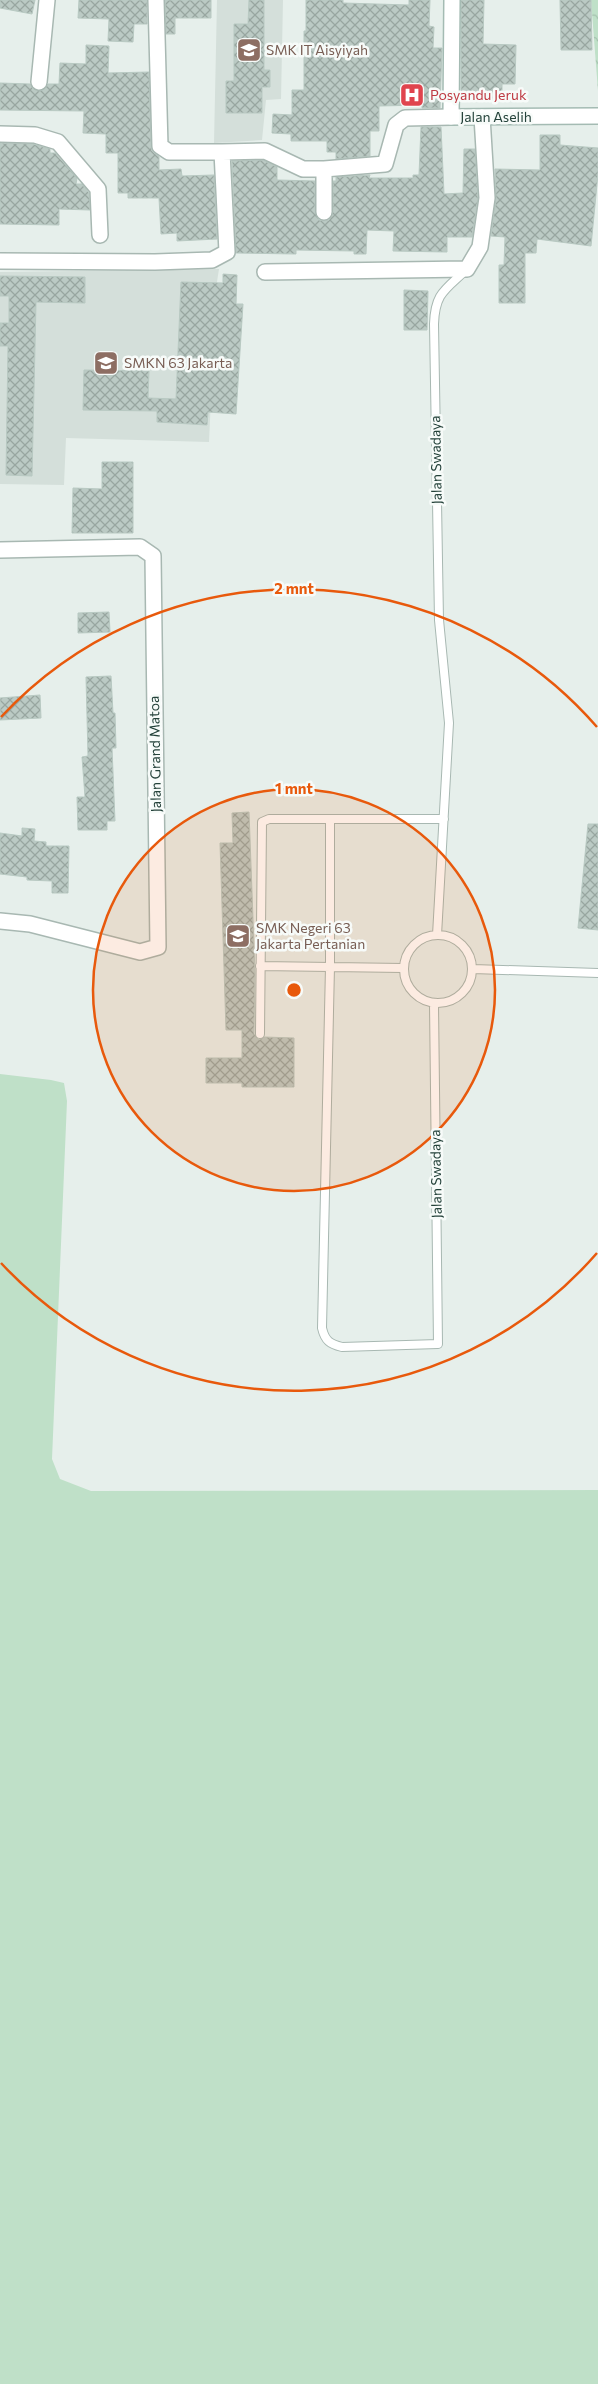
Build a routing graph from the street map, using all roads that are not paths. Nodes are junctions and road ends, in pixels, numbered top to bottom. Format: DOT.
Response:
graph roads {
  1 [pos="47,0"];
  2 [pos="156,0"];
  3 [pos="452,0"];
  4 [pos="39,82"];
  5 [pos="598,116"];
  6 [pos="451,117"];
  7 [pos="482,117"];
  8 [pos="0,134"];
  9 [pos="222,152"];
  10 [pos="324,169"];
  11 [pos="324,212"];
  12 [pos="100,235"];
  13 [pos="0,261"];
  14 [pos="467,268"];
  15 [pos="265,272"];
  16 [pos="0,550"];
  17 [pos="330,819"];
  18 [pos="444,819"];
  19 [pos="0,921"];
  20 [pos="437,935"];
  21 [pos="260,966"];
  22 [pos="330,967"];
  23 [pos="403,968"];
  24 [pos="473,969"];
  25 [pos="598,974"];
  26 [pos="434,1004"];
  27 [pos="260,1034"];
  1 -- 4 [label="street"];
  2 -- 9 [label="street"];
  3 -- 6 [label="street, Jalan Aselih"];
  5 -- 7 [label="street, Jalan Aselih"];
  6 -- 7 [label="street, Jalan Aselih"];
  6 -- 10 [label="street"];
  7 -- 14 [label="street, Jalan Swadaya"];
  8 -- 12 [label="street"];
  9 -- 10 [label="street"];
  9 -- 13 [label="street"];
  10 -- 11 [label="street"];
  14 -- 15 [label="street"];
  14 -- 18 [label="lane, Jalan Swadaya"];
  16 -- 19 [label="street, Jalan Grand Matoa"];
  17 -- 18 [label="lane"];
  17 -- 21 [label="lane"];
  17 -- 22 [label="lane"];
  18 -- 20 [label="lane, Jalan Swadaya"];
  20 -- 23 [label="lane"];
  20 -- 24 [label="lane"];
  21 -- 22 [label="lane"];
  21 -- 27 [label="lane"];
  22 -- 23 [label="lane"];
  22 -- 26 [label="lane, Jalan Swadaya"];
  23 -- 26 [label="lane"];
  24 -- 25 [label="lane"];
  24 -- 26 [label="lane"];
}
